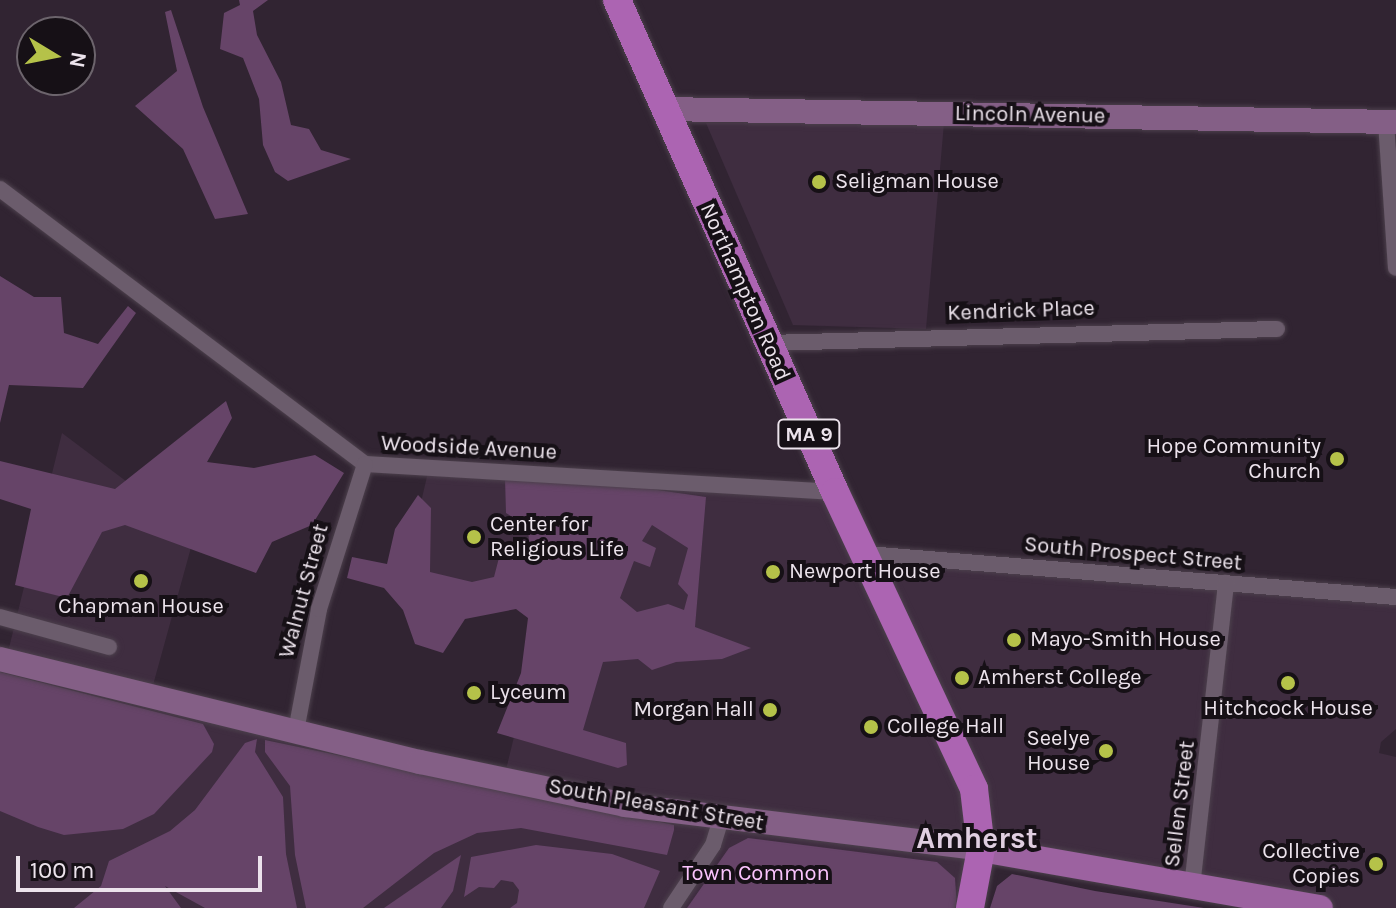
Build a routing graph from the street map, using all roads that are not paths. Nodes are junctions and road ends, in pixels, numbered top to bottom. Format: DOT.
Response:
graph roads {
  1 [pos="617,0"];
  2 [pos="664,109"];
  3 [pos="1391,122"];
  4 [pos="0,189"];
  5 [pos="1396,268"];
  6 [pos="1277,329"];
  7 [pos="768,343"];
  8 [pos="365,464"];
  9 [pos="835,492"];
  10 [pos="867,554"];
  11 [pos="1226,583"];
  12 [pos="1396,597"];
  13 [pos="0,617"];
  14 [pos="109,647"];
  15 [pos="0,659"];
  16 [pos="296,731"];
  17 [pos="721,819"];
  18 [pos="981,849"];
  19 [pos="1192,887"];
  20 [pos="671,908"];
  21 [pos="970,908"];
  22 [pos="1320,908"];
  1 -- 2 [label="highway, Northampton Road / MA 9"];
  2 -- 3 [label="main road, Lincoln Avenue"];
  2 -- 7 [label="highway, Northampton Road / MA 9"];
  3 -- 5 [label="street"];
  4 -- 8 [label="street, Woodside Avenue"];
  6 -- 7 [label="street, Kendrick Place"];
  7 -- 9 [label="highway, Northampton Road / MA 9"];
  8 -- 9 [label="street, Woodside Avenue"];
  8 -- 16 [label="street, Walnut Street"];
  9 -- 10 [label="highway, Northampton Road / MA 9"];
  10 -- 11 [label="street, South Prospect Street"];
  10 -- 18 [label="highway, Northampton Road / MA 9"];
  11 -- 12 [label="street, South Prospect Street"];
  11 -- 19 [label="street, Sellen Street"];
  13 -- 14 [label="street"];
  15 -- 16 [label="main road, South Pleasant Street"];
  16 -- 17 [label="main road, South Pleasant Street"];
  17 -- 18 [label="main road, South Pleasant Street"];
  17 -- 20 [label="street"];
  18 -- 19 [label="main road, South Pleasant Street"];
  18 -- 21 [label="highway, MA 9"];
  19 -- 22 [label="main road, South Pleasant Street"];
}
